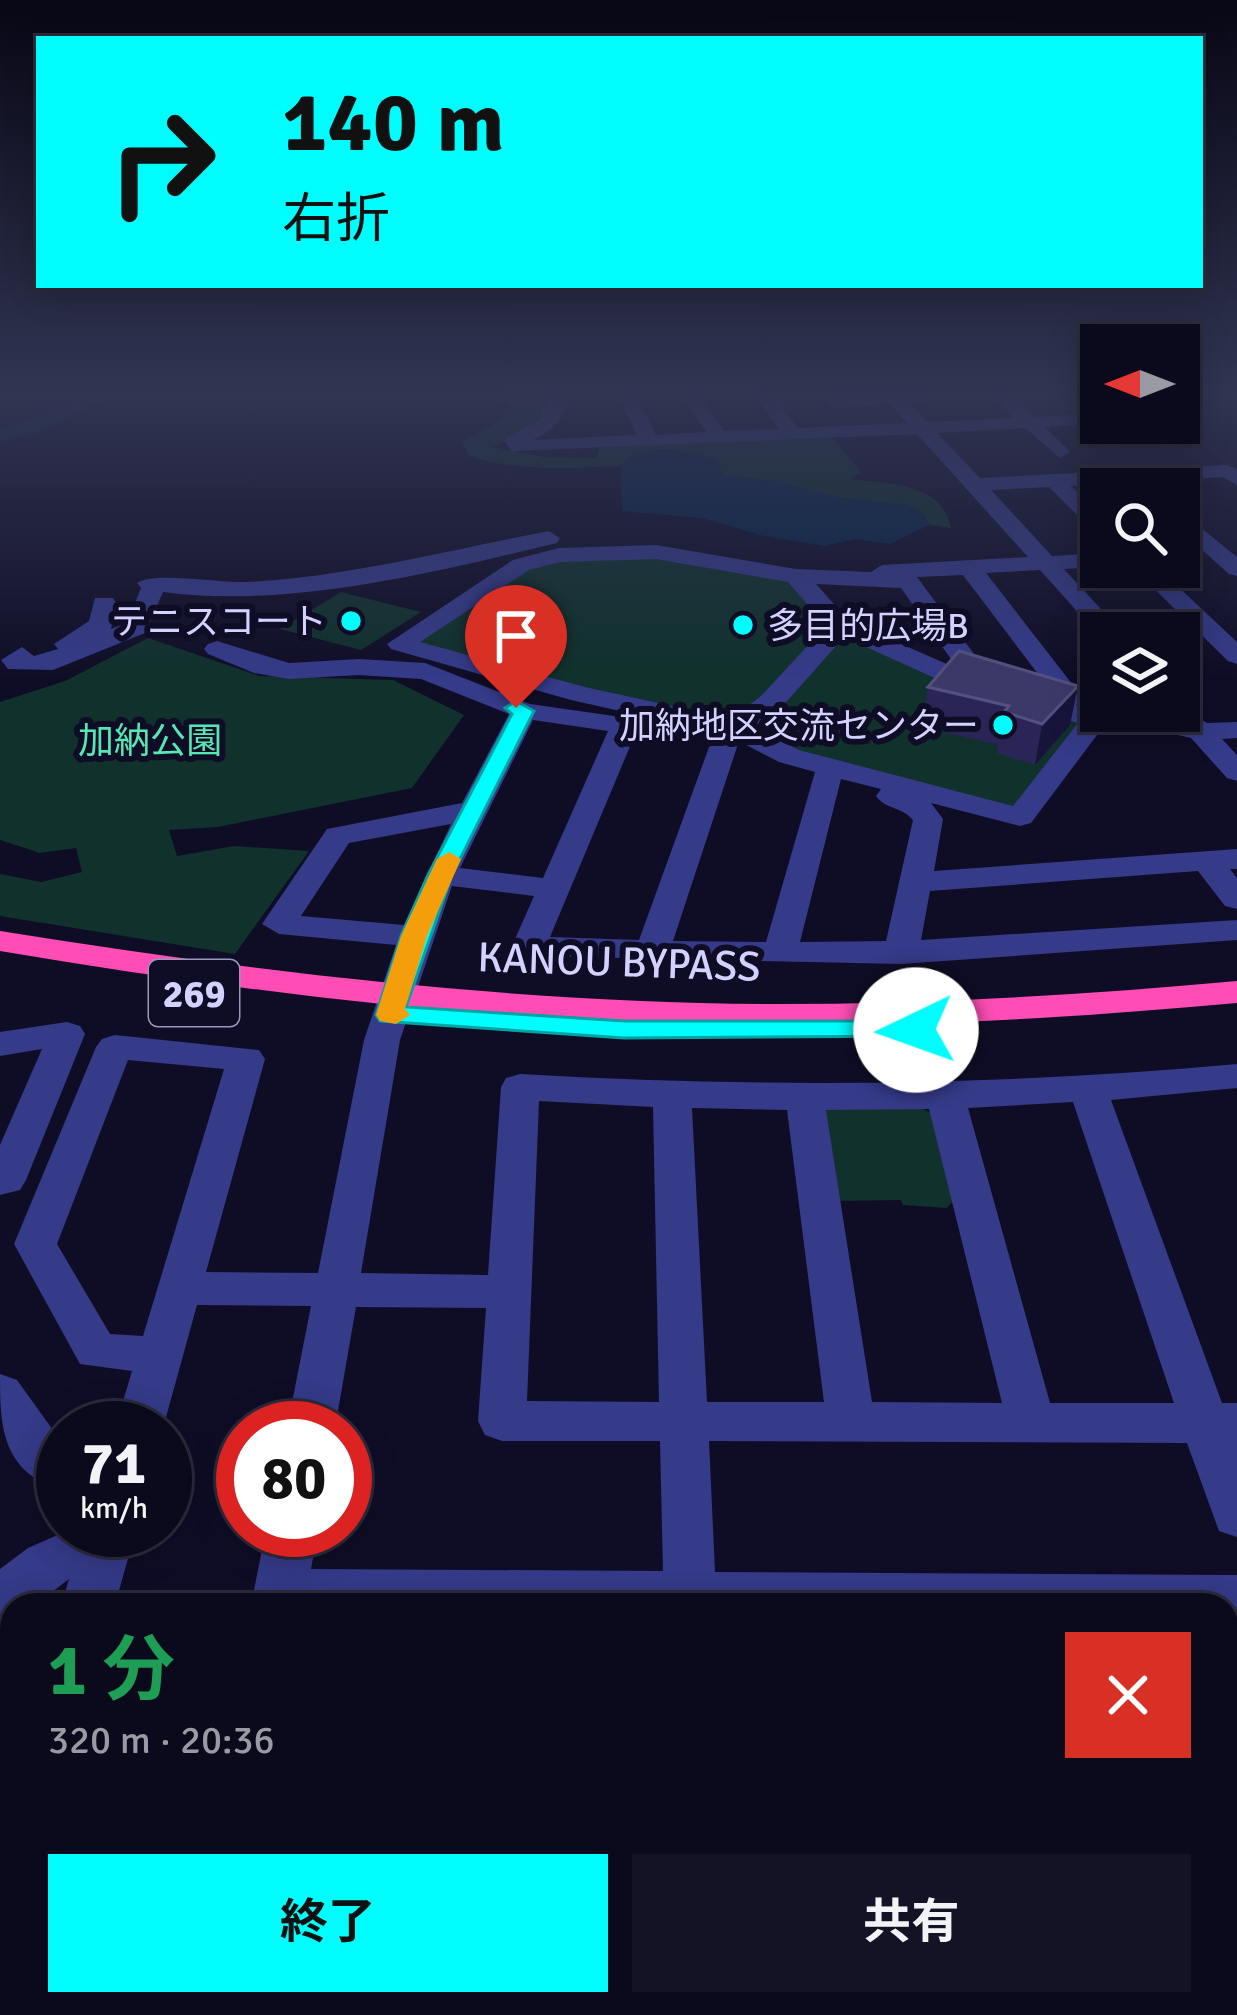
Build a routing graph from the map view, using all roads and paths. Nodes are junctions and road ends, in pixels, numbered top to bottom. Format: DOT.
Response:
graph roads {
  1 [pos="980,491"];
  2 [pos="1200,526"];
  3 [pos="1237,530"];
  4 [pos="1200,533"];
  5 [pos="1227,552"];
  6 [pos="1080,561"];
  7 [pos="1046,563"];
  8 [pos="970,568"];
  9 [pos="1237,569"];
  10 [pos="796,576"];
  11 [pos="904,576"];
  12 [pos="1166,588"];
  13 [pos="104,603"];
  14 [pos="1091,612"];
  15 [pos="841,626"];
  16 [pos="217,650"];
  17 [pos="1237,656"];
  18 [pos="11,658"];
  19 [pos="1070,698"];
  20 [pos="1080,701"];
  21 [pos="524,711"];
  22 [pos="625,725"];
  23 [pos="1237,730"];
  24 [pos="1200,731"];
  25 [pos="729,738"];
  26 [pos="1237,772"];
  27 [pos="827,776"];
  28 [pos="475,810"];
  29 [pos="1222,861"];
  30 [pos="440,875"];
  31 [pos="918,882"];
  32 [pos="556,889"];
  33 [pos="1237,899"];
  34 [pos="1237,930"];
  35 [pos="414,936"];
  36 [pos="0,941"];
  37 [pos="652,952"];
  38 [pos="780,954"];
  39 [pos="901,954"];
  40 [pos="0,961"];
  41 [pos="1237,992"];
  42 [pos="392,1005"];
  43 [pos="1237,1015"];
  44 [pos="0,1044"];
  45 [pos="1234,1085"];
  46 [pos="1088,1088"];
  47 [pos="945,1094"];
  48 [pos="672,1097"];
  49 [pos="805,1098"];
  50 [pos="0,1181"];
  51 [pos="180,1288"];
  52 [pos="337,1290"];
  53 [pos="509,1292"];
  54 [pos="160,1355"];
  55 [pos="0,1393"];
  56 [pos="147,1401"];
  57 [pos="316,1401"];
  58 [pos="683,1421"];
  59 [pos="851,1422"];
  60 [pos="1030,1422"];
  61 [pos="1221,1423"];
  62 [pos="36,1445"];
  63 [pos="1237,1516"];
  64 [pos="62,1557"];
  65 [pos="102,1557"];
  66 [pos="287,1557"];
  67 [pos="10,1593"];
  68 [pos="92,1593"];
  69 [pos="280,1593"];
  70 [pos="690,1593"];
  1 -- 7 [label="street"];
  2 -- 3 [label="street"];
  4 -- 5 [label="street"];
  5 -- 9 [label="street"];
  6 -- 7 [label="street"];
  7 -- 8 [label="street"];
  7 -- 14 [label="street"];
  8 -- 11 [label="street"];
  8 -- 19 [label="street"];
  10 -- 11 [label="street"];
  10 -- 15 [label="street"];
  10 -- 25 [label="street"];
  11 -- 18 [label="street"];
  11 -- 19 [label="street"];
  12 -- 17 [label="street"];
  13 -- 18 [label="street"];
  15 -- 25 [label="street"];
  15 -- 25 [label="street"];
  16 -- 21 [label="street"];
  19 -- 20 [label="street"];
  21 -- 22 [label="street"];
  21 -- 28 [label="street"];
  22 -- 25 [label="street"];
  22 -- 32 [label="street"];
  23 -- 24 [label="street"];
  24 -- 26 [label="street"];
  25 -- 27 [label="street"];
  25 -- 37 [label="street"];
  27 -- 31 [label="street"];
  27 -- 38 [label="street"];
  28 -- 30 [label="street"];
  28 -- 35 [label="street"];
  29 -- 31 [label="street"];
  29 -- 33 [label="street"];
  30 -- 32 [label="street"];
  30 -- 35 [label="street"];
  31 -- 39 [label="street"];
  32 -- 37 [label="street"];
  34 -- 39 [label="street"];
  35 -- 42 [label="street"];
  36 -- 42 [label="highway, KANOU BYPASS / 269"];
  37 -- 38 [label="street"];
  38 -- 39 [label="street"];
  40 -- 42 [label="highway, KANOU BYPASS / 269"];
  41 -- 42 [label="highway, KANOU BYPASS / 269"];
  42 -- 43 [label="highway, KANOU BYPASS / 269"];
  42 -- 52 [label="street"];
  44 -- 50 [label="street"];
  45 -- 46 [label="street"];
  46 -- 47 [label="street"];
  46 -- 61 [label="street"];
  47 -- 49 [label="street"];
  47 -- 60 [label="street"];
  48 -- 49 [label="street"];
  48 -- 53 [label="street"];
  48 -- 58 [label="street"];
  49 -- 59 [label="street"];
  51 -- 52 [label="street"];
  51 -- 54 [label="street"];
  51 -- 54 [label="street"];
  52 -- 53 [label="street"];
  52 -- 57 [label="street"];
  53 -- 58 [label="street"];
  54 -- 56 [label="street"];
  55 -- 62 [label="street"];
  58 -- 59 [label="street"];
  58 -- 70 [label="street"];
  59 -- 60 [label="street"];
  60 -- 61 [label="street"];
  61 -- 63 [label="street"];
  64 -- 67 [label="street"];
  65 -- 68 [label="street"];
  66 -- 69 [label="street"];
}
